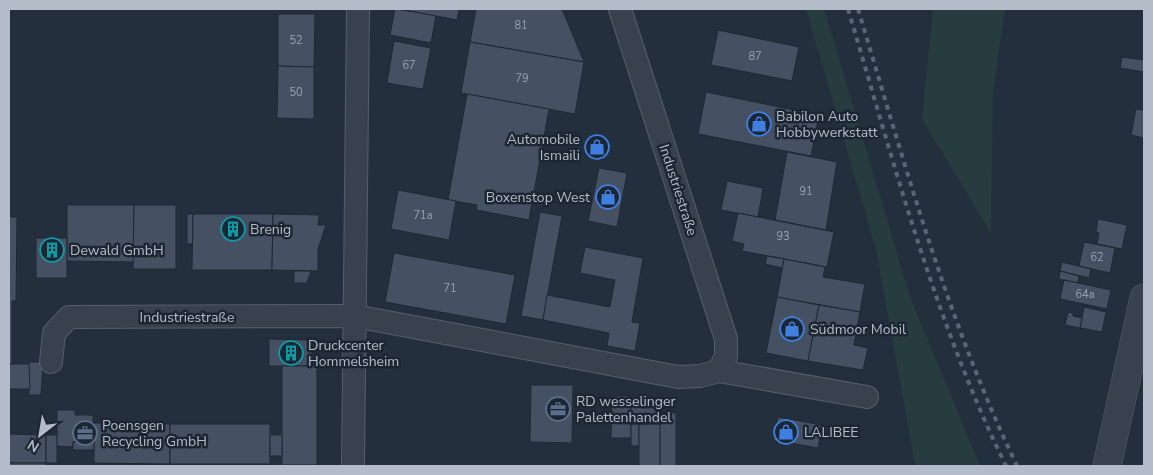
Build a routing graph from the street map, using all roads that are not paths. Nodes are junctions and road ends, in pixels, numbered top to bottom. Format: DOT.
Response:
graph roads {
  1 [pos="358,9"];
  2 [pos="620,9"];
  3 [pos="1144,298"];
  4 [pos="355,316"];
  5 [pos="50,362"];
  6 [pos="719,371"];
  7 [pos="867,397"];
  8 [pos="353,466"];
  9 [pos="1107,466"];
  1 -- 4 [label="street"];
  2 -- 6 [label="street, Industriestraße"];
  3 -- 9 [label="street"];
  4 -- 5 [label="street, Industriestraße"];
  4 -- 6 [label="street, Industriestraße"];
  4 -- 8 [label="street"];
  6 -- 7 [label="street, Industriestraße"];
}
